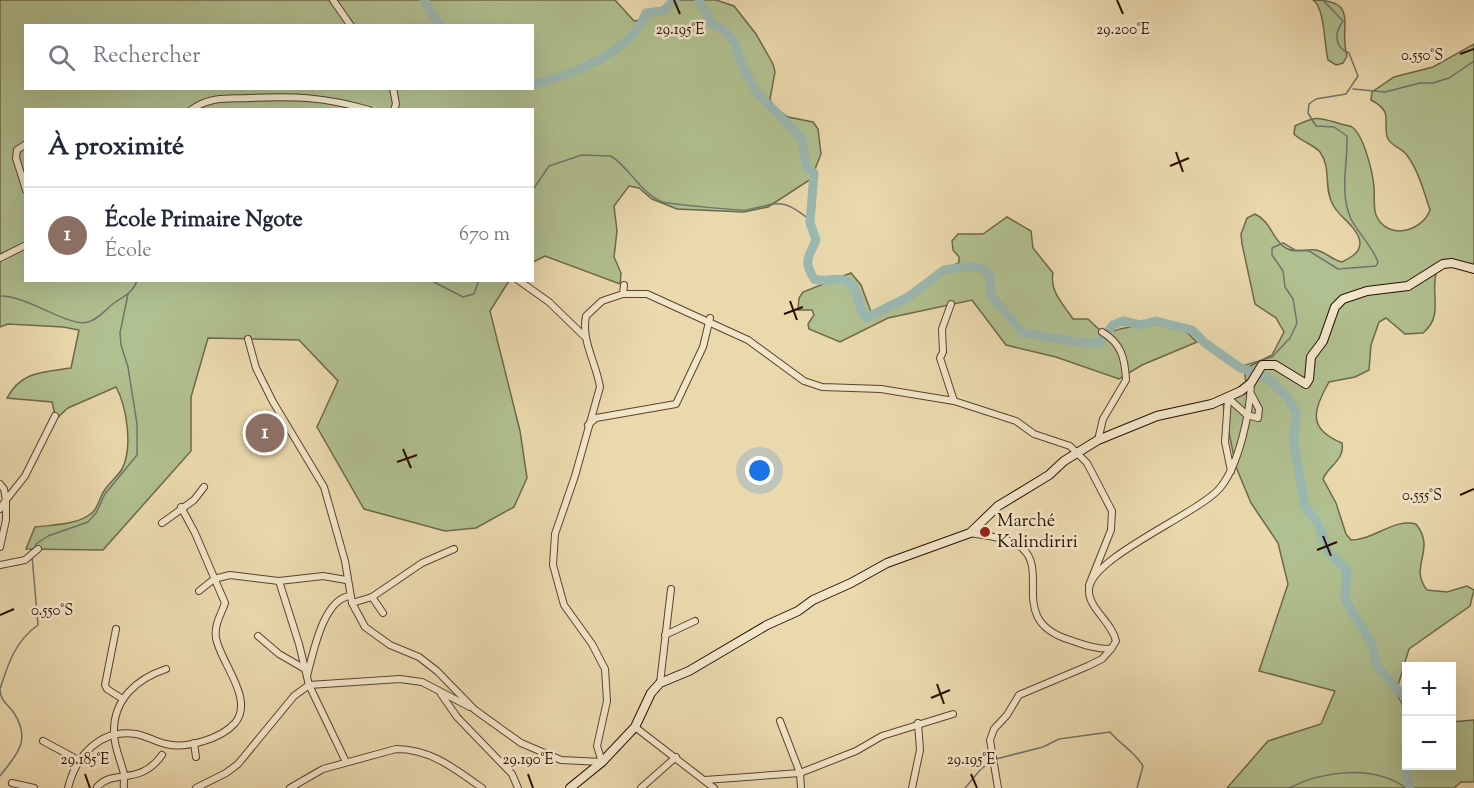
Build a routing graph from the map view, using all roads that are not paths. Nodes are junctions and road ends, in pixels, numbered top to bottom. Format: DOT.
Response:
graph roads {
  1 [pos="333,0"];
  2 [pos="350,24"];
  3 [pos="393,90"];
  4 [pos="194,108"];
  5 [pos="360,108"];
  6 [pos="394,108"];
  7 [pos="24,145"];
  8 [pos="24,184"];
  9 [pos="24,246"];
  10 [pos="0,258"];
  11 [pos="1474,269"];
  12 [pos="521,282"];
  13 [pos="624,285"];
  14 [pos="623,294"];
  15 [pos="951,304"];
  16 [pos="710,320"];
  17 [pos="1102,332"];
  18 [pos="584,336"];
  19 [pos="248,339"];
  20 [pos="1255,376"];
  21 [pos="1251,393"];
  22 [pos="1228,398"];
  23 [pos="954,401"];
  24 [pos="1247,415"];
  25 [pos="55,416"];
  26 [pos="588,425"];
  27 [pos="1098,440"];
  28 [pos="1078,452"];
  29 [pos="1231,472"];
  30 [pos="0,484"];
  31 [pos="204,487"];
  32 [pos="6,500"];
  33 [pos="181,507"];
  34 [pos="0,509"];
  35 [pos="162,523"];
  36 [pos="970,532"];
  37 [pos="0,547"];
  38 [pos="38,549"];
  39 [pos="454,549"];
  40 [pos="0,565"];
  41 [pos="214,579"];
  42 [pos="346,580"];
  43 [pos="279,581"];
  44 [pos="1089,585"];
  45 [pos="671,589"];
  46 [pos="199,591"];
  47 [pos="372,597"];
  48 [pos="351,600"];
  49 [pos="383,613"];
  50 [pos="695,621"];
  51 [pos="116,629"];
  52 [pos="665,635"];
  53 [pos="258,636"];
  54 [pos="1111,649"];
  55 [pos="166,669"];
  56 [pos="306,673"];
  57 [pos="660,683"];
  58 [pos="309,685"];
  59 [pos="437,690"];
  60 [pos="121,698"];
  61 [pos="475,710"];
  62 [pos="953,714"];
  63 [pos="780,721"];
  64 [pos="918,723"];
  65 [pos="635,727"];
  66 [pos="114,734"];
  67 [pos="43,741"];
  68 [pos="194,743"];
  69 [pos="162,755"];
  70 [pos="196,757"];
  71 [pos="676,757"];
  72 [pos="80,760"];
  73 [pos="346,762"];
  74 [pos="602,762"];
  75 [pos="800,773"];
  76 [pos="125,778"];
  77 [pos="705,780"];
  78 [pos="12,783"];
  79 [pos="97,787"];
  80 [pos="34,788"];
  81 [pos="68,788"];
  82 [pos="124,788"];
  83 [pos="196,788"];
  84 [pos="290,788"];
  85 [pos="482,788"];
  86 [pos="518,788"];
  87 [pos="570,788"];
  88 [pos="641,788"];
  89 [pos="714,788"];
  90 [pos="801,788"];
  91 [pos="912,788"];
  92 [pos="998,788"];
  1 -- 2 [label="street"];
  3 -- 6 [label="street"];
  4 -- 5 [label="street"];
  7 -- 8 [label="street"];
  9 -- 10 [label="street"];
  11 -- 20 [label="street"];
  12 -- 18 [label="street"];
  13 -- 14 [label="street"];
  14 -- 16 [label="street"];
  14 -- 18 [label="street"];
  15 -- 23 [label="street"];
  16 -- 23 [label="street"];
  16 -- 26 [label="street"];
  17 -- 27 [label="street"];
  18 -- 26 [label="street"];
  19 -- 42 [label="street"];
  20 -- 21 [label="street"];
  20 -- 22 [label="street"];
  21 -- 24 [label="street"];
  21 -- 24 [label="street"];
  22 -- 24 [label="street"];
  22 -- 27 [label="street"];
  22 -- 29 [label="street"];
  23 -- 28 [label="street"];
  24 -- 29 [label="street"];
  25 -- 32 [label="street"];
  26 -- 74 [label="street"];
  27 -- 28 [label="street"];
  28 -- 36 [label="street"];
  28 -- 44 [label="street"];
  29 -- 44 [label="street"];
  30 -- 32 [label="street"];
  31 -- 33 [label="street"];
  32 -- 34 [label="street"];
  32 -- 37 [label="street"];
  33 -- 35 [label="street"];
  33 -- 41 [label="street"];
  36 -- 54 [label="street"];
  36 -- 57 [label="street"];
  38 -- 40 [label="street"];
  39 -- 47 [label="street"];
  41 -- 43 [label="street"];
  41 -- 46 [label="street"];
  41 -- 68 [label="street"];
  42 -- 43 [label="street"];
  42 -- 48 [label="street"];
  43 -- 56 [label="street"];
  44 -- 54 [label="street"];
  45 -- 52 [label="street"];
  47 -- 48 [label="street"];
  47 -- 49 [label="street"];
  48 -- 56 [label="street"];
  48 -- 61 [label="street"];
  50 -- 52 [label="street"];
  51 -- 60 [label="street"];
  52 -- 57 [label="street"];
  53 -- 56 [label="street"];
  54 -- 92 [label="street"];
  55 -- 60 [label="street"];
  56 -- 58 [label="street"];
  57 -- 65 [label="street"];
  58 -- 59 [label="street"];
  58 -- 73 [label="street"];
  58 -- 83 [label="street"];
  59 -- 61 [label="street"];
  59 -- 86 [label="street"];
  60 -- 66 [label="street"];
  61 -- 74 [label="street"];
  62 -- 64 [label="street"];
  63 -- 75 [label="street"];
  64 -- 75 [label="street"];
  64 -- 91 [label="street"];
  65 -- 71 [label="street"];
  65 -- 74 [label="street"];
  66 -- 68 [label="street"];
  66 -- 72 [label="street"];
  66 -- 76 [label="street"];
  67 -- 72 [label="street"];
  68 -- 70 [label="street"];
  69 -- 76 [label="street"];
  71 -- 77 [label="street"];
  71 -- 88 [label="street"];
  72 -- 81 [label="street"];
  73 -- 84 [label="street"];
  73 -- 85 [label="street"];
  74 -- 87 [label="street"];
  75 -- 77 [label="street"];
  75 -- 90 [label="street"];
  76 -- 79 [label="street"];
  76 -- 82 [label="street"];
  77 -- 89 [label="street"];
  78 -- 80 [label="street"];
}
